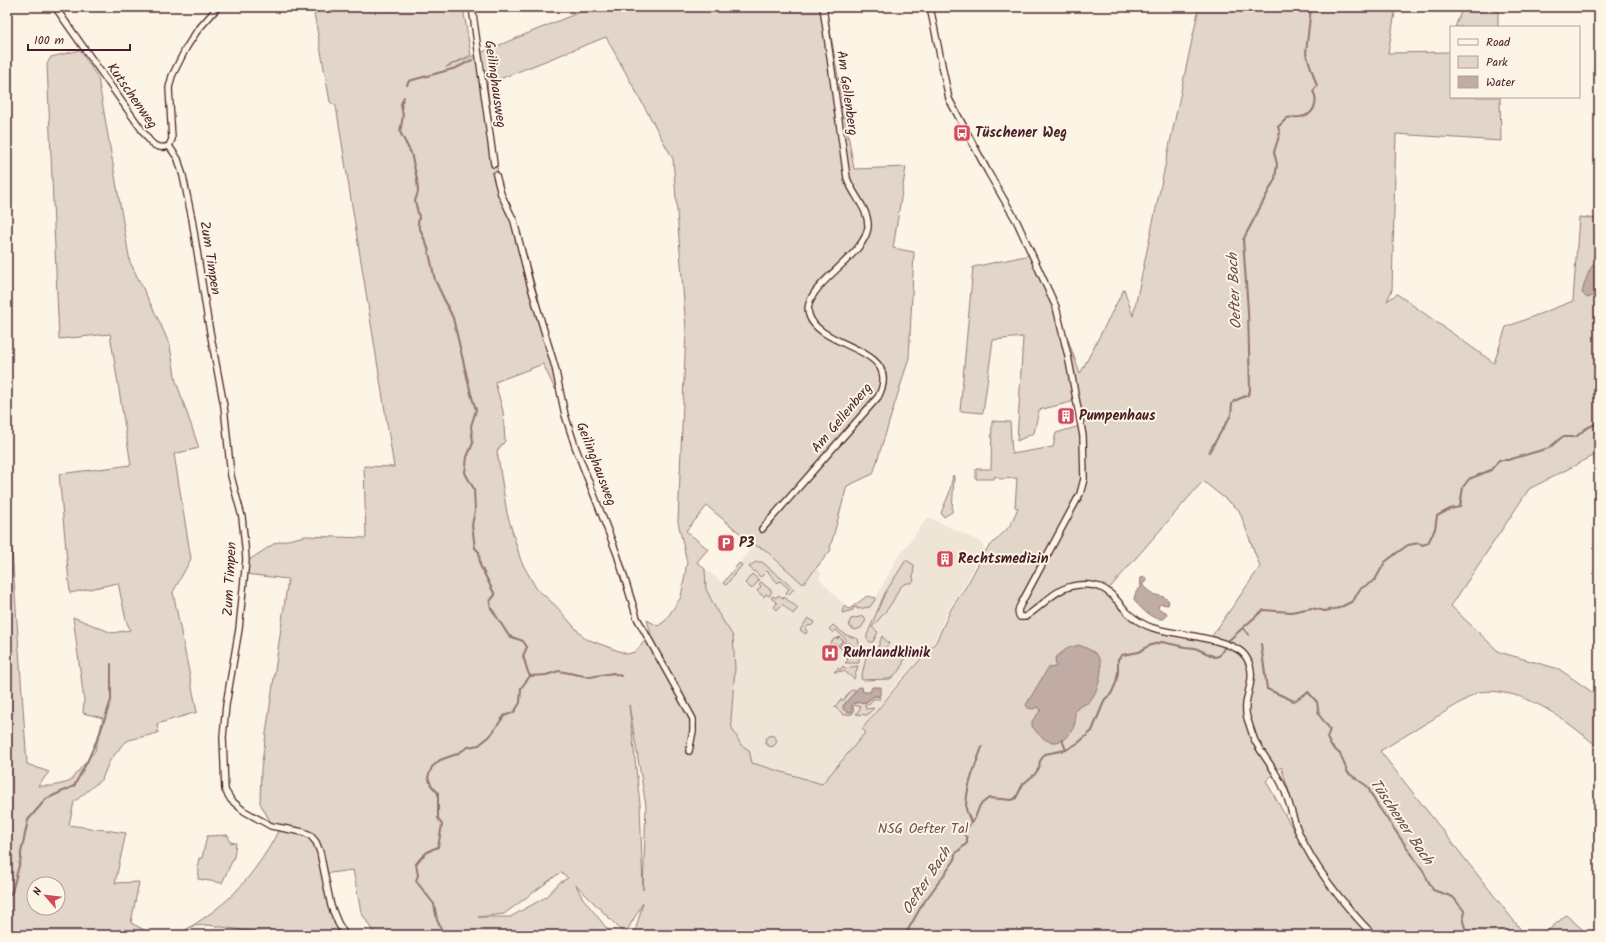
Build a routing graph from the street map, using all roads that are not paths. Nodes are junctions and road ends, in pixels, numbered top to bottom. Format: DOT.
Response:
graph roads {
  1 [pos="55,7"];
  2 [pos="218,7"];
  3 [pos="472,7"];
  4 [pos="823,7"];
  5 [pos="930,7"];
  6 [pos="168,146"];
  7 [pos="494,164"];
  8 [pos="496,175"];
  9 [pos="762,529"];
  10 [pos="689,750"];
  11 [pos="345,935"];
  12 [pos="1373,935"];
  1 -- 6 [label="street, Kutschenweg"];
  2 -- 6 [label="street"];
  3 -- 7 [label="street, Geilinghausweg"];
  4 -- 9 [label="street, Am Gellenberg"];
  5 -- 12 [label="street"];
  6 -- 11 [label="street, Zum Timpen"];
  8 -- 10 [label="street, Geilinghausweg"];
}
